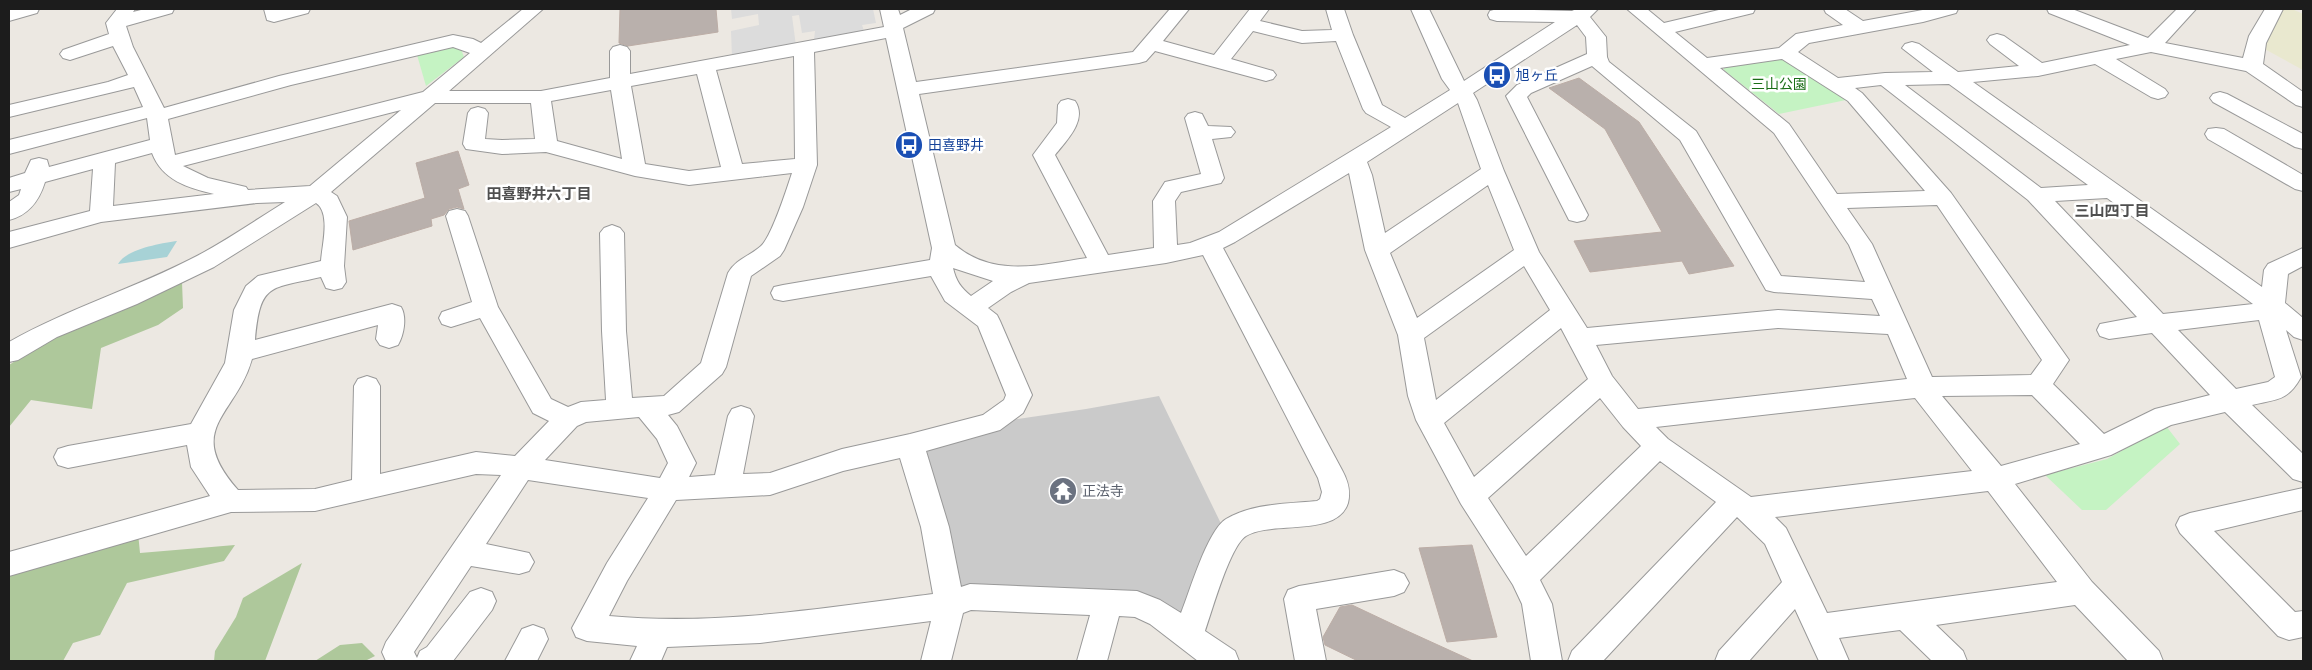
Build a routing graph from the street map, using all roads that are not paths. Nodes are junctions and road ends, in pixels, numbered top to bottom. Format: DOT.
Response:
graph roads {
  1 [pos="30,9"];
  2 [pos="165,9"];
  3 [pos="273,9"];
  4 [pos="301,9"];
  5 [pos="534,9"];
  6 [pos="926,9"];
  7 [pos="1260,9"];
  8 [pos="1335,9"];
  9 [pos="1420,9"];
  10 [pos="1636,9"];
  11 [pos="1746,9"];
  12 [pos="1833,9"];
  13 [pos="1949,9"];
  14 [pos="2056,9"];
  15 [pos="2186,9"];
  16 [pos="2274,9"];
  17 [pos="1173,10"];
  18 [pos="1581,13"];
  19 [pos="9,15"];
  20 [pos="1497,15"];
  21 [pos="892,22"];
  22 [pos="120,23"];
  23 [pos="1248,24"];
  24 [pos="1859,27"];
  25 [pos="1662,29"];
  26 [pos="1343,35"];
  27 [pos="1997,40"];
  28 [pos="1151,44"];
  29 [pos="2151,46"];
  30 [pos="804,48"];
  31 [pos="1912,48"];
  32 [pos="620,51"];
  33 [pos="482,52"];
  34 [pos="1786,53"];
  35 [pos="70,54"];
  36 [pos="1597,57"];
  37 [pos="2098,57"];
  38 [pos="1219,62"];
  39 [pos="1704,64"];
  40 [pos="705,66"];
  41 [pos="2254,66"];
  42 [pos="2038,70"];
  43 [pos="1266,75"];
  44 [pos="139,78"];
  45 [pos="1955,78"];
  46 [pos="1885,79"];
  47 [pos="620,82"];
  48 [pos="1835,84"];
  49 [pos="908,89"];
  50 [pos="1462,91"];
  51 [pos="2158,93"];
  52 [pos="541,97"];
  53 [pos="429,98"];
  54 [pos="2220,98"];
  55 [pos="2302,100"];
  56 [pos="1068,106"];
  57 [pos="9,111"];
  58 [pos="156,113"];
  59 [pos="478,113"];
  60 [pos="2259,119"];
  61 [pos="1406,127"];
  62 [pos="1224,132"];
  63 [pos="2216,134"];
  64 [pos="44,138"];
  65 [pos="2303,142"];
  66 [pos="546,144"];
  67 [pos="9,147"];
  68 [pos="164,154"];
  69 [pos="104,159"];
  70 [pos="1355,160"];
  71 [pos="806,165"];
  72 [pos="635,170"];
  73 [pos="1493,171"];
  74 [pos="733,172"];
  75 [pos="37,177"];
  76 [pos="2303,184"];
  77 [pos="9,185"];
  78 [pos="2109,190"];
  79 [pos="316,193"];
  80 [pos="2036,194"];
  81 [pos="257,196"];
  82 [pos="1943,198"];
  83 [pos="1832,201"];
  84 [pos="9,213"];
  85 [pos="101,215"];
  86 [pos="1577,215"];
  87 [pos="457,216"];
  88 [pos="612,233"];
  89 [pos="9,240"];
  90 [pos="1209,244"];
  91 [pos="1377,250"];
  92 [pos="1527,252"];
  93 [pos="1166,255"];
  94 [pos="2303,256"];
  95 [pos="943,257"];
  96 [pos="1102,265"];
  97 [pos="1024,276"];
  98 [pos="1881,290"];
  99 [pos="783,293"];
  100 [pos="486,307"];
  101 [pos="2274,307"];
  102 [pos="970,309"];
  103 [pos="1564,312"];
  104 [pos="451,318"];
  105 [pos="2158,323"];
  106 [pos="1895,326"];
  107 [pos="2109,330"];
  108 [pos="2303,331"];
  109 [pos="1411,336"];
  110 [pos="1580,338"];
  111 [pos="389,339"];
  112 [pos="9,353"];
  113 [pos="241,353"];
  114 [pos="1602,382"];
  115 [pos="2038,385"];
  116 [pos="367,386"];
  117 [pos="1924,387"];
  118 [pos="2232,402"];
  119 [pos="633,407"];
  120 [pos="741,416"];
  121 [pos="568,419"];
  122 [pos="1429,420"];
  123 [pos="1632,420"];
  124 [pos="203,432"];
  125 [pos="910,445"];
  126 [pos="1658,446"];
  127 [pos="2101,448"];
  128 [pos="68,457"];
  129 [pos="520,469"];
  130 [pos="2303,471"];
  131 [pos="1995,479"];
  132 [pos="727,486"];
  133 [pos="366,489"];
  134 [pos="668,490"];
  135 [pos="1471,496"];
  136 [pos="2303,499"];
  137 [pos="231,501"];
  138 [pos="1741,505"];
  139 [pos="463,552"];
  140 [pos="519,562"];
  141 [pos="9,564"];
  142 [pos="1524,577"];
  143 [pos="1394,583"];
  144 [pos="1799,584"];
  145 [pos="2081,591"];
  146 [pos="480,601"];
  147 [pos="1108,603"];
  148 [pos="950,605"];
  149 [pos="1906,615"];
  150 [pos="2303,624"];
  151 [pos="1818,628"];
  152 [pos="658,634"];
  153 [pos="1188,636"];
  154 [pos="394,658"];
  155 [pos="431,661"];
  156 [pos="645,661"];
  157 [pos="936,661"];
  158 [pos="1092,661"];
  159 [pos="1224,661"];
  160 [pos="1310,661"];
  161 [pos="1546,661"];
  162 [pos="1583,661"];
  163 [pos="1730,661"];
  164 [pos="1834,661"];
  165 [pos="1952,661"];
  166 [pos="2148,661"];
  1 -- 19 [label="street"];
  2 -- 22 [label="street"];
  3 -- 4 [label="street"];
  5 -- 33 [label="street"];
  6 -- 21 [label="street"];
  7 -- 23 [label="street"];
  8 -- 26 [label="street"];
  9 -- 50 [label="street"];
  10 -- 25 [label="street"];
  11 -- 25 [label="street"];
  12 -- 24 [label="street"];
  13 -- 24 [label="street"];
  14 -- 29 [label="street"];
  15 -- 29 [label="street"];
  16 -- 41 [label="street"];
  17 -- 28 [label="street"];
  18 -- 20 [label="street"];
  18 -- 36 [label="street"];
  18 -- 50 [label="street"];
  21 -- 30 [label="street"];
  21 -- 49 [label="street"];
  22 -- 35 [label="street"];
  22 -- 44 [label="street"];
  23 -- 26 [label="street"];
  23 -- 38 [label="street"];
  24 -- 34 [label="street"];
  25 -- 39 [label="street"];
  26 -- 61 [label="street"];
  27 -- 42 [label="street"];
  28 -- 38 [label="street"];
  28 -- 49 [label="street"];
  29 -- 37 [label="street"];
  29 -- 41 [label="street"];
  30 -- 40 [label="street"];
  30 -- 71 [label="street"];
  31 -- 45 [label="street"];
  32 -- 47 [label="street"];
  33 -- 53 [label="street"];
  33 -- 58 [label="street"];
  34 -- 39 [label="street"];
  34 -- 48 [label="street"];
  36 -- 86 [label="street"];
  36 -- 98 [label="street"];
  37 -- 42 [label="street"];
  37 -- 51 [label="street"];
  38 -- 43 [label="street"];
  39 -- 83 [label="street"];
  40 -- 47 [label="street"];
  40 -- 74 [label="street"];
  41 -- 55 [label="street"];
  42 -- 45 [label="street"];
  44 -- 57 [label="street"];
  44 -- 58 [label="street"];
  45 -- 46 [label="street"];
  45 -- 78 [label="street"];
  46 -- 48 [label="street"];
  46 -- 80 [label="street"];
  47 -- 52 [label="street"];
  47 -- 72 [label="street"];
  48 -- 82 [label="street"];
  49 -- 95 [label="street"];
  50 -- 61 [label="street"];
  50 -- 73 [label="street"];
  52 -- 53 [label="street"];
  52 -- 66 [label="street"];
  53 -- 68 [label="street"];
  53 -- 79 [label="street"];
  54 -- 60 [label="street"];
  55 -- 60 [label="street"];
  56 -- 96 [label="street"];
  58 -- 64 [label="street"];
  58 -- 68 [label="street"];
  59 -- 66 [label="street"];
  60 -- 65 [label="street"];
  61 -- 70 [label="street"];
  62 -- 93 [label="street"];
  63 -- 76 [label="street"];
  64 -- 67 [label="street"];
  64 -- 75 [label="street"];
  66 -- 72 [label="street"];
  68 -- 69 [label="street"];
  68 -- 81 [label="street"];
  69 -- 75 [label="street"];
  69 -- 85 [label="street"];
  70 -- 90 [label="street"];
  70 -- 91 [label="street"];
  71 -- 74 [label="street"];
  71 -- 119 [label="street"];
  72 -- 74 [label="street"];
  73 -- 91 [label="street"];
  73 -- 92 [label="street"];
  75 -- 77 [label="street"];
  75 -- 84 [label="street"];
  78 -- 80 [label="street"];
  78 -- 101 [label="street"];
  79 -- 81 [label="street"];
  79 -- 112 [label="street"];
  79 -- 113 [label="street"];
  80 -- 105 [label="street"];
  81 -- 85 [label="street"];
  82 -- 83 [label="street"];
  82 -- 115 [label="street"];
  83 -- 98 [label="street"];
  85 -- 89 [label="street"];
  87 -- 100 [label="street"];
  88 -- 119 [label="street"];
  90 -- 93 [label="street"];
  90 -- 153 [label="street"];
  91 -- 109 [label="street"];
  92 -- 103 [label="street"];
  92 -- 109 [label="street"];
  93 -- 96 [label="street"];
  94 -- 101 [label="street"];
  95 -- 97 [label="street"];
  95 -- 99 [label="street"];
  95 -- 102 [label="street"];
  96 -- 97 [label="street"];
  97 -- 102 [label="street"];
  98 -- 106 [label="street"];
  100 -- 104 [label="street"];
  100 -- 121 [label="street"];
  101 -- 105 [label="street"];
  101 -- 108 [label="street"];
  101 -- 118 [label="street"];
  102 -- 125 [label="street"];
  103 -- 110 [label="street"];
  103 -- 122 [label="street"];
  105 -- 107 [label="street"];
  105 -- 118 [label="street"];
  106 -- 110 [label="street"];
  106 -- 117 [label="street"];
  109 -- 122 [label="street"];
  110 -- 114 [label="street"];
  111 -- 113 [label="street"];
  113 -- 124 [label="street"];
  114 -- 123 [label="street"];
  114 -- 135 [label="street"];
  115 -- 117 [label="street"];
  115 -- 127 [label="street"];
  116 -- 133 [label="street"];
  117 -- 123 [label="street"];
  117 -- 131 [label="street"];
  118 -- 127 [label="street"];
  118 -- 130 [label="street"];
  119 -- 121 [label="street"];
  119 -- 134 [label="street"];
  120 -- 132 [label="street"];
  121 -- 129 [label="street"];
  122 -- 135 [label="street"];
  123 -- 126 [label="street"];
  124 -- 128 [label="street"];
  124 -- 137 [label="street"];
  125 -- 132 [label="street"];
  125 -- 148 [label="street"];
  126 -- 138 [label="street"];
  126 -- 142 [label="street"];
  127 -- 131 [label="street"];
  129 -- 133 [label="street"];
  129 -- 134 [label="street"];
  129 -- 139 [label="street"];
  131 -- 138 [label="street"];
  131 -- 145 [label="street"];
  132 -- 134 [label="street"];
  133 -- 137 [label="street"];
  134 -- 152 [label="street"];
  135 -- 142 [label="street"];
  136 -- 150 [label="street"];
  137 -- 141 [label="street"];
  138 -- 144 [label="street"];
  138 -- 162 [label="street"];
  139 -- 140 [label="street"];
  139 -- 154 [label="street"];
  142 -- 161 [label="street"];
  143 -- 160 [label="street"];
  144 -- 151 [label="street"];
  144 -- 163 [label="street"];
  145 -- 149 [label="street"];
  145 -- 166 [label="street"];
  146 -- 155 [label="street"];
  147 -- 148 [label="street"];
  147 -- 153 [label="street"];
  147 -- 158 [label="street"];
  148 -- 152 [label="street"];
  148 -- 157 [label="street"];
  149 -- 151 [label="street"];
  149 -- 165 [label="street"];
  151 -- 164 [label="street"];
  152 -- 156 [label="street"];
  153 -- 159 [label="street"];
}
